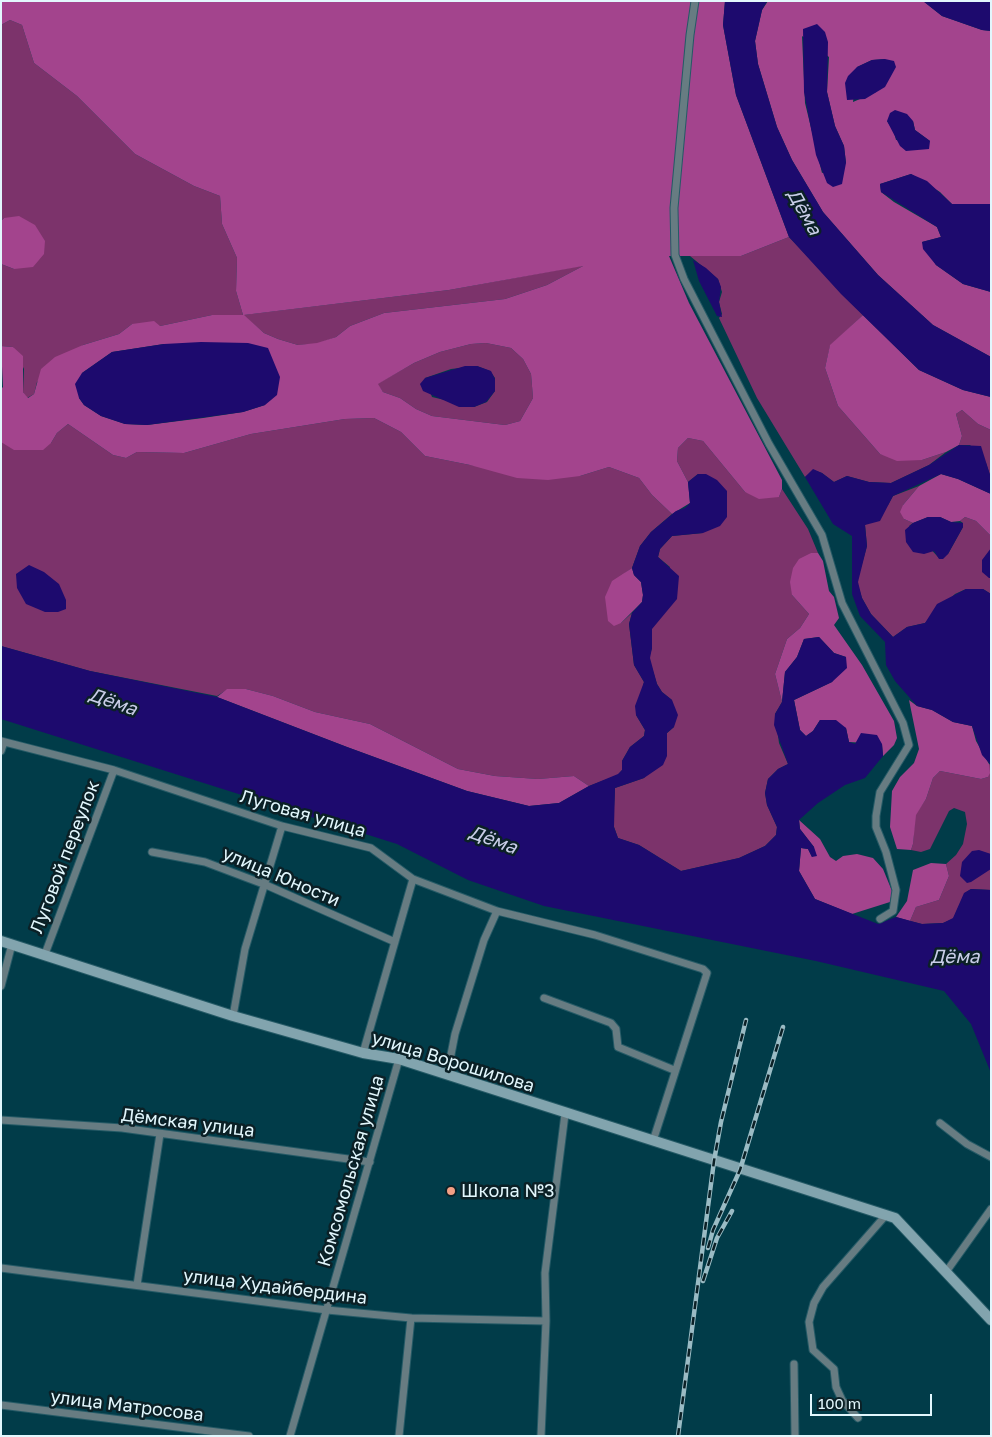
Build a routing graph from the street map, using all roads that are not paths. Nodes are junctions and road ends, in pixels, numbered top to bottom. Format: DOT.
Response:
graph roads {
  1 [pos="695,1"];
  2 [pos="3,742"];
  3 [pos="1,751"];
  4 [pos="114,770"];
  5 [pos="282,826"];
  6 [pos="152,852"];
  7 [pos="413,879"];
  8 [pos="266,885"];
  9 [pos="497,911"];
  10 [pos="880,919"];
  11 [pos="395,942"];
  12 [pos="6,943"];
  13 [pos="44,954"];
  14 [pos="1,986"];
  15 [pos="544,998"];
  16 [pos="233,1016"];
  17 [pos="363,1052"];
  18 [pos="399,1059"];
  19 [pos="674,1070"];
  20 [pos="447,1075"];
  21 [pos="565,1114"];
  22 [pos="1,1120"];
  23 [pos="940,1123"];
  24 [pos="160,1134"];
  25 [pos="653,1141"];
  26 [pos="991,1157"];
  27 [pos="370,1162"];
  28 [pos="991,1209"];
  29 [pos="890,1217"];
  30 [pos="1,1268"];
  31 [pos="946,1272"];
  32 [pos="137,1285"];
  33 [pos="327,1310"];
  34 [pos="411,1318"];
  35 [pos="991,1320"];
  36 [pos="546,1321"];
  37 [pos="794,1364"];
  38 [pos="1,1405"];
  39 [pos="858,1418"];
  40 [pos="249,1436"];
  41 [pos="290,1436"];
  42 [pos="399,1436"];
  43 [pos="541,1436"];
  44 [pos="795,1436"];
  1 -- 10 [label="street"];
  2 -- 3 [label="street"];
  2 -- 4 [label="street, Луговая улица"];
  4 -- 5 [label="street, Луговая улица"];
  4 -- 13 [label="street, Луговой переулок"];
  5 -- 7 [label="street, Луговая улица"];
  5 -- 8 [label="street"];
  6 -- 8 [label="street, улица Юности"];
  7 -- 9 [label="street, Луговая улица"];
  7 -- 11 [label="street"];
  8 -- 11 [label="street, улица Юности"];
  8 -- 16 [label="street"];
  9 -- 19 [label="street, Луговая улица"];
  9 -- 20 [label="street"];
  11 -- 17 [label="street"];
  12 -- 13 [label="street, улица Ворошилова"];
  12 -- 14 [label="street"];
  13 -- 16 [label="street, улица Ворошилова"];
  15 -- 19 [label="street"];
  16 -- 17 [label="street, улица Ворошилова"];
  17 -- 18 [label="street, улица Ворошилова"];
  18 -- 20 [label="street, улица Ворошилова"];
  18 -- 27 [label="street, Комсомольская улица"];
  19 -- 25 [label="street"];
  20 -- 21 [label="street, улица Ворошилова"];
  21 -- 25 [label="street, улица Ворошилова"];
  21 -- 36 [label="street"];
  22 -- 24 [label="street, Дёмская улица"];
  23 -- 26 [label="street"];
  24 -- 27 [label="street, Дёмская улица"];
  24 -- 32 [label="street"];
  25 -- 29 [label="street, улица Ворошилова"];
  27 -- 33 [label="street, Комсомольская улица"];
  28 -- 31 [label="street"];
  29 -- 31 [label="street"];
  29 -- 39 [label="street"];
  30 -- 32 [label="street, улица Худайбердина"];
  31 -- 35 [label="street"];
  32 -- 33 [label="street, улица Худайбердина"];
  33 -- 34 [label="street, улица Худайбердина"];
  33 -- 41 [label="street, Комсомольская улица"];
  34 -- 36 [label="street, улица Худайбердина"];
  34 -- 42 [label="street"];
  36 -- 43 [label="street"];
  37 -- 44 [label="street"];
  38 -- 40 [label="street, улица Матросова"];
}
